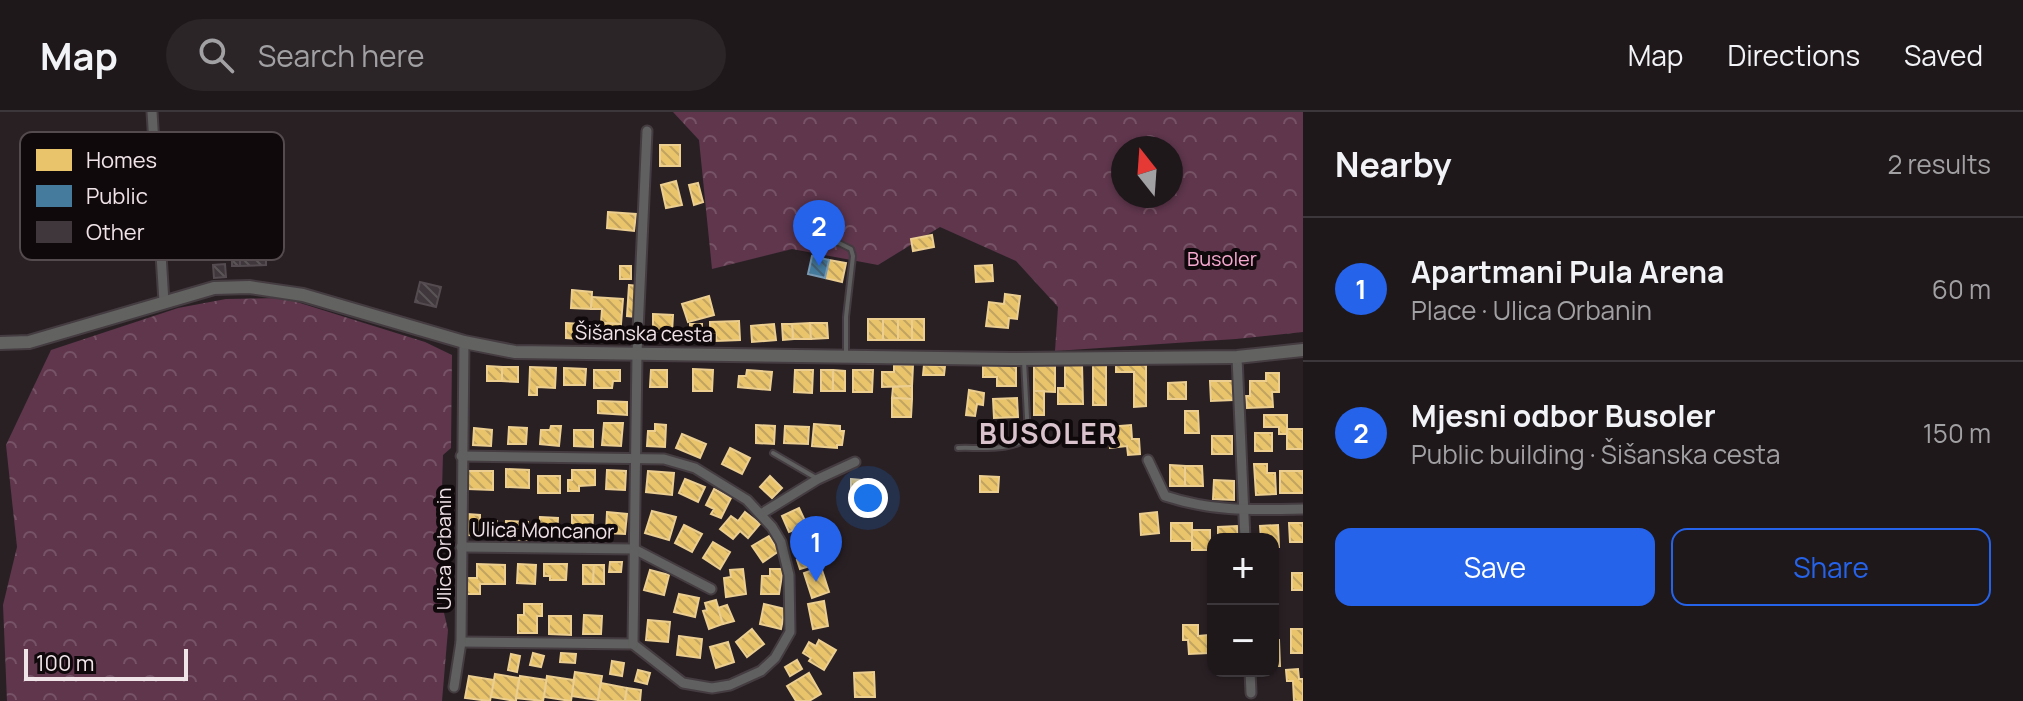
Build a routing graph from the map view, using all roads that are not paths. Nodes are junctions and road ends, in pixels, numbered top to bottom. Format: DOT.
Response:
graph roads {
  1 [pos="152,112"];
  2 [pos="647,131"];
  3 [pos="153,132"];
  4 [pos="815,242"];
  5 [pos="161,260"];
  6 [pos="164,302"];
  7 [pos="464,342"];
  8 [pos="0,343"];
  9 [pos="1303,350"];
  10 [pos="637,353"];
  11 [pos="846,356"];
  12 [pos="1237,357"];
  13 [pos="1024,359"];
  14 [pos="958,448"];
  15 [pos="773,453"];
  16 [pos="461,456"];
  17 [pos="635,458"];
  18 [pos="1148,460"];
  19 [pos="855,462"];
  20 [pos="818,479"];
  21 [pos="1303,509"];
  22 [pos="1243,511"];
  23 [pos="761,514"];
  24 [pos="1245,533"];
  25 [pos="461,547"];
  26 [pos="634,549"];
  27 [pos="711,589"];
  28 [pos="461,642"];
  29 [pos="633,644"];
  30 [pos="1250,677"];
  31 [pos="454,687"];
  32 [pos="1251,693"];
  1 -- 3 [label="street"];
  2 -- 10 [label="street"];
  4 -- 11 [label="lane"];
  5 -- 6 [label="street"];
  6 -- 7 [label="main road, Šišanska cesta"];
  6 -- 8 [label="main road, Šišanska cesta"];
  7 -- 10 [label="main road, Šišanska cesta"];
  7 -- 16 [label="street, Ulica Orbanin"];
  9 -- 12 [label="main road, Šišanska cesta"];
  10 -- 11 [label="main road, Šišanska cesta"];
  10 -- 17 [label="street"];
  11 -- 13 [label="main road, Šišanska cesta"];
  12 -- 13 [label="main road, Šišanska cesta"];
  12 -- 22 [label="street"];
  13 -- 14 [label="lane"];
  15 -- 20 [label="lane"];
  16 -- 17 [label="street"];
  16 -- 25 [label="street, Ulica Orbanin"];
  17 -- 23 [label="street"];
  17 -- 26 [label="street"];
  18 -- 22 [label="street"];
  19 -- 20 [label="street"];
  20 -- 23 [label="street"];
  21 -- 22 [label="street"];
  22 -- 24 [label="street"];
  23 -- 29 [label="street"];
  25 -- 26 [label="street, Ulica Moncanor"];
  25 -- 28 [label="street, Ulica Orbanin"];
  26 -- 27 [label="street, Ulica Moncanor"];
  26 -- 29 [label="street"];
  28 -- 29 [label="street"];
  28 -- 31 [label="street, Ulica Orbanin"];
  30 -- 32 [label="street"];
}
